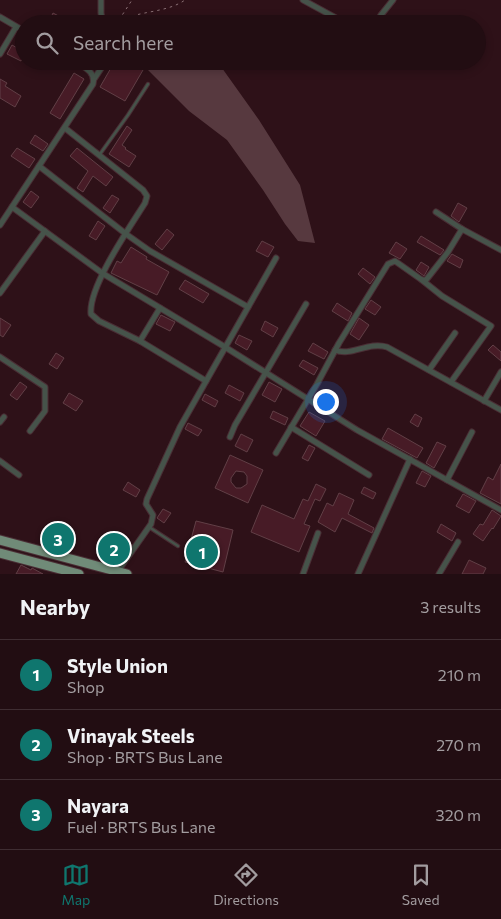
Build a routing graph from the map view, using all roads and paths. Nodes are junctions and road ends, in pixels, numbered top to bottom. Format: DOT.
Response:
graph roads {
  1 [pos="101,0"];
  2 [pos="132,0"];
  3 [pos="185,0"];
  4 [pos="303,0"];
  5 [pos="393,0"];
  6 [pos="101,15"];
  7 [pos="123,15"];
  8 [pos="136,15"];
  9 [pos="330,15"];
  10 [pos="381,15"];
  11 [pos="0,17"];
  12 [pos="15,26"];
  13 [pos="15,29"];
  14 [pos="0,54"];
  15 [pos="88,70"];
  16 [pos="100,70"];
  17 [pos="94,79"];
  18 [pos="148,84"];
  19 [pos="65,128"];
  20 [pos="99,155"];
  21 [pos="39,166"];
  22 [pos="12,207"];
  23 [pos="436,212"];
  24 [pos="0,225"];
  25 [pos="462,229"];
  26 [pos="45,231"];
  27 [pos="126,234"];
  28 [pos="501,250"];
  29 [pos="276,258"];
  30 [pos="102,273"];
  31 [pos="422,280"];
  32 [pos="0,293"];
  33 [pos="306,304"];
  34 [pos="248,307"];
  35 [pos="160,308"];
  36 [pos="455,333"];
  37 [pos="140,341"];
  38 [pos="225,347"];
  39 [pos="335,350"];
  40 [pos="0,357"];
  41 [pos="429,370"];
  42 [pos="501,372"];
  43 [pos="267,373"];
  44 [pos="206,381"];
  45 [pos="451,382"];
  46 [pos="307,399"];
  47 [pos="484,400"];
  48 [pos="501,410"];
  49 [pos="4,417"];
  50 [pos="0,422"];
  51 [pos="291,427"];
  52 [pos="30,431"];
  53 [pos="472,432"];
  54 [pos="230,437"];
  55 [pos="276,453"];
  56 [pos="410,459"];
  57 [pos="0,461"];
  58 [pos="19,475"];
  59 [pos="369,476"];
  60 [pos="447,480"];
  61 [pos="501,510"];
  62 [pos="150,527"];
  63 [pos="318,533"];
  64 [pos="0,540"];
  65 [pos="458,542"];
  66 [pos="0,546"];
  67 [pos="178,546"];
  68 [pos="0,553"];
  69 [pos="120,573"];
  70 [pos="79,574"];
  71 [pos="104,574"];
  72 [pos="303,574"];
  73 [pos="358,574"];
  74 [pos="439,574"];
  1 -- 6 [label="street"];
  2 -- 7 [label="path"];
  3 -- 8 [label="path"];
  4 -- 9 [label="street"];
  5 -- 10 [label="street"];
  11 -- 12 [label="street"];
  13 -- 14 [label="street"];
  15 -- 17 [label="street"];
  16 -- 17 [label="street"];
  17 -- 19 [label="street"];
  18 -- 20 [label="lane"];
  19 -- 20 [label="street"];
  19 -- 21 [label="street"];
  20 -- 27 [label="street"];
  21 -- 22 [label="street"];
  21 -- 27 [label="street"];
  22 -- 24 [label="street"];
  22 -- 26 [label="street"];
  23 -- 25 [label="street"];
  25 -- 28 [label="street"];
  25 -- 31 [label="street"];
  26 -- 30 [label="street"];
  26 -- 32 [label="street"];
  27 -- 30 [label="street"];
  27 -- 34 [label="street"];
  29 -- 34 [label="street"];
  30 -- 35 [label="street"];
  30 -- 37 [label="street"];
  31 -- 39 [label="street"];
  31 -- 45 [label="street"];
  33 -- 43 [label="street"];
  34 -- 38 [label="street"];
  35 -- 37 [label="street"];
  35 -- 38 [label="street"];
  36 -- 41 [label="street"];
  37 -- 44 [label="street"];
  38 -- 43 [label="street"];
  38 -- 44 [label="street"];
  39 -- 41 [label="street"];
  39 -- 46 [label="street"];
  40 -- 52 [label="street"];
  41 -- 45 [label="street"];
  42 -- 47 [label="street"];
  43 -- 46 [label="street"];
  43 -- 54 [label="street"];
  44 -- 62 [label="street"];
  45 -- 47 [label="street"];
  46 -- 51 [label="street"];
  46 -- 56 [label="street"];
  47 -- 48 [label="street"];
  49 -- 50 [label="street"];
  51 -- 55 [label="street"];
  51 -- 59 [label="street"];
  53 -- 60 [label="street"];
  56 -- 60 [label="street"];
  56 -- 73 [label="street"];
  57 -- 58 [label="street"];
  60 -- 61 [label="street"];
  62 -- 67 [label="lane"];
  62 -- 69 [label="street"];
  63 -- 72 [label="street"];
  64 -- 69 [label="main road"];
  65 -- 74 [label="street"];
  66 -- 71 [label="main road"];
  68 -- 70 [label="main road"];
}
